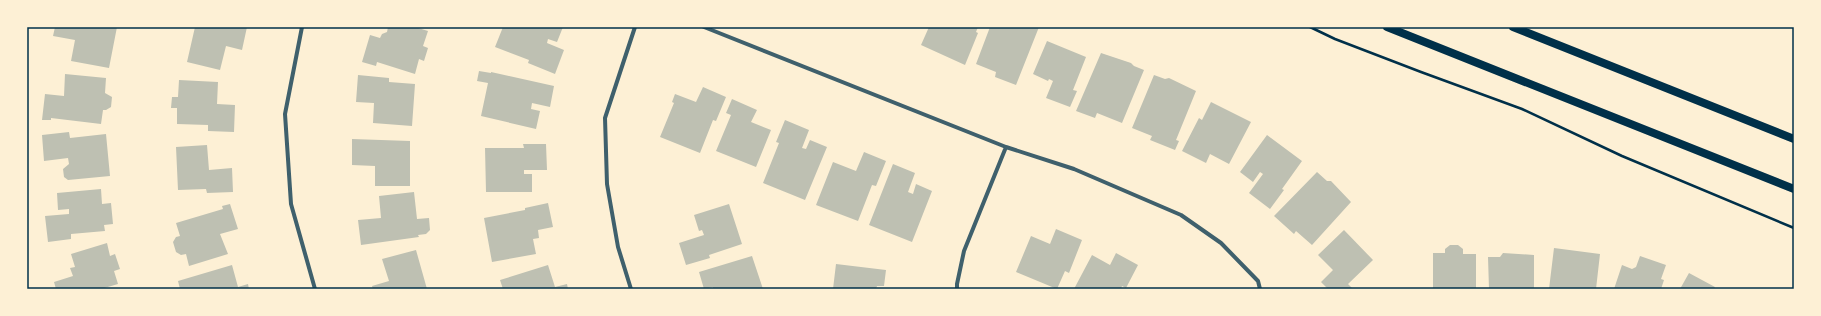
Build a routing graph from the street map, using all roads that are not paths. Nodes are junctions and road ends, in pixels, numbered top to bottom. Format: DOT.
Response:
graph roads {
  1 [pos="302,27"];
  2 [pos="635,27"];
  3 [pos="704,27"];
  4 [pos="1513,27"];
  5 [pos="1391,28"];
  6 [pos="1794,139"];
  7 [pos="1006,147"];
  8 [pos="1794,189"];
  9 [pos="315,289"];
  10 [pos="631,289"];
  11 [pos="957,289"];
  12 [pos="1260,289"];
  1 -- 9 [label="street"];
  2 -- 10 [label="street"];
  3 -- 7 [label="street"];
  4 -- 6 [label="main road"];
  5 -- 8 [label="main road"];
  7 -- 11 [label="street"];
  7 -- 12 [label="street"];
}
